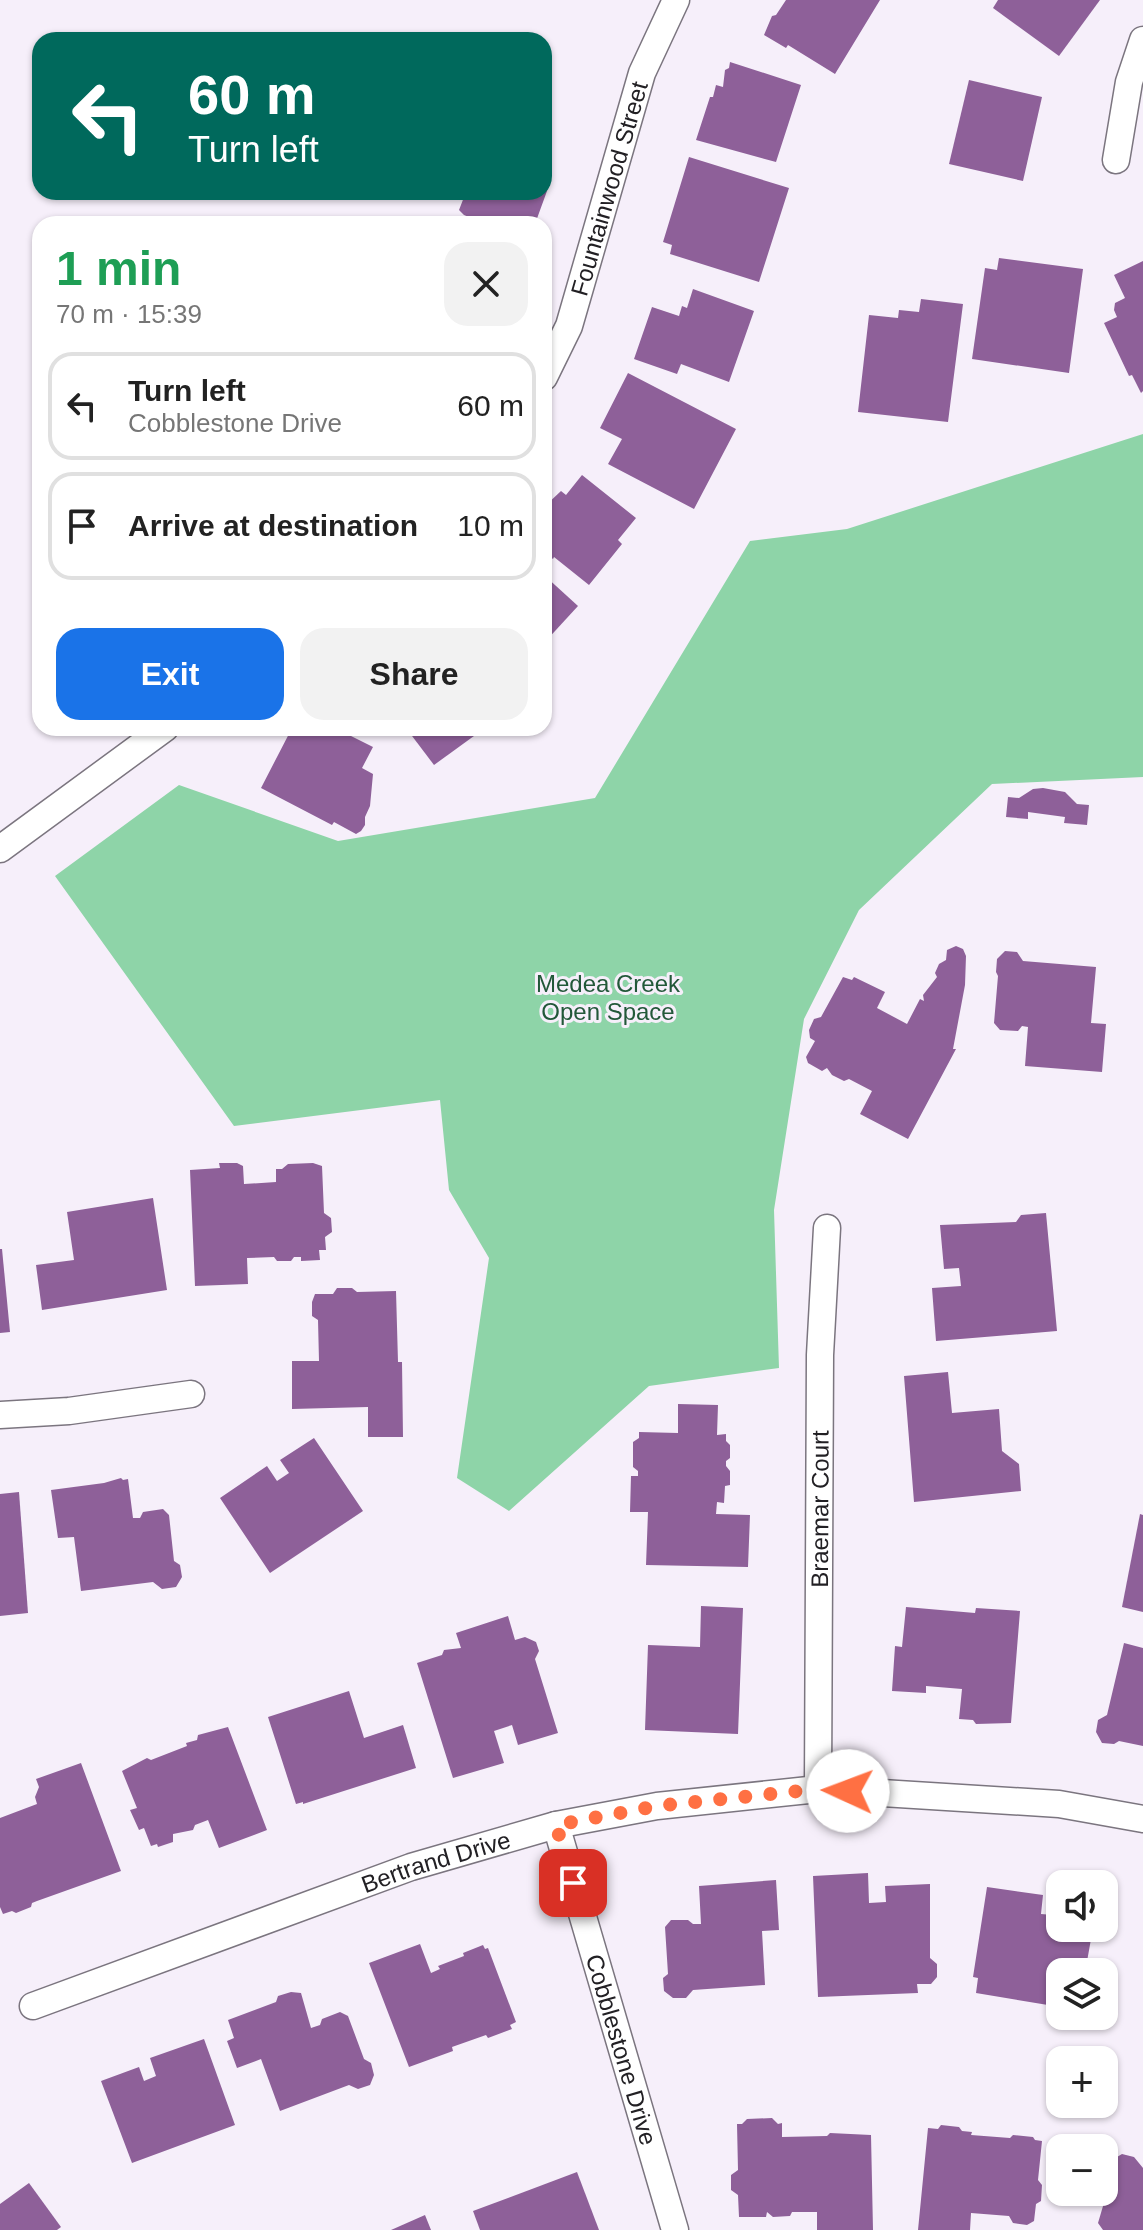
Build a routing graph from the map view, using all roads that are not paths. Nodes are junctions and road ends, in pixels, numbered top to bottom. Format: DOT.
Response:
graph roads {
  1 [pos="676,0"];
  2 [pos="1143,40"];
  3 [pos="1116,160"];
  4 [pos="552,361"];
  5 [pos="154,736"];
  6 [pos="0,849"];
  7 [pos="827,1228"];
  8 [pos="191,1394"];
  9 [pos="0,1415"];
  10 [pos="818,1789"];
  11 [pos="1143,1819"];
  12 [pos="556,1825"];
  13 [pos="33,2006"];
  14 [pos="675,2230"];
  1 -- 4 [label="street, Fountainwood Street"];
  2 -- 3 [label="street"];
  5 -- 6 [label="street"];
  7 -- 10 [label="street, Braemar Court"];
  8 -- 9 [label="street"];
  10 -- 11 [label="street, Bertrand Drive"];
  10 -- 12 [label="street, Bertrand Drive"];
  12 -- 13 [label="street, Bertrand Drive"];
  12 -- 14 [label="street, Cobblestone Drive"];
}
